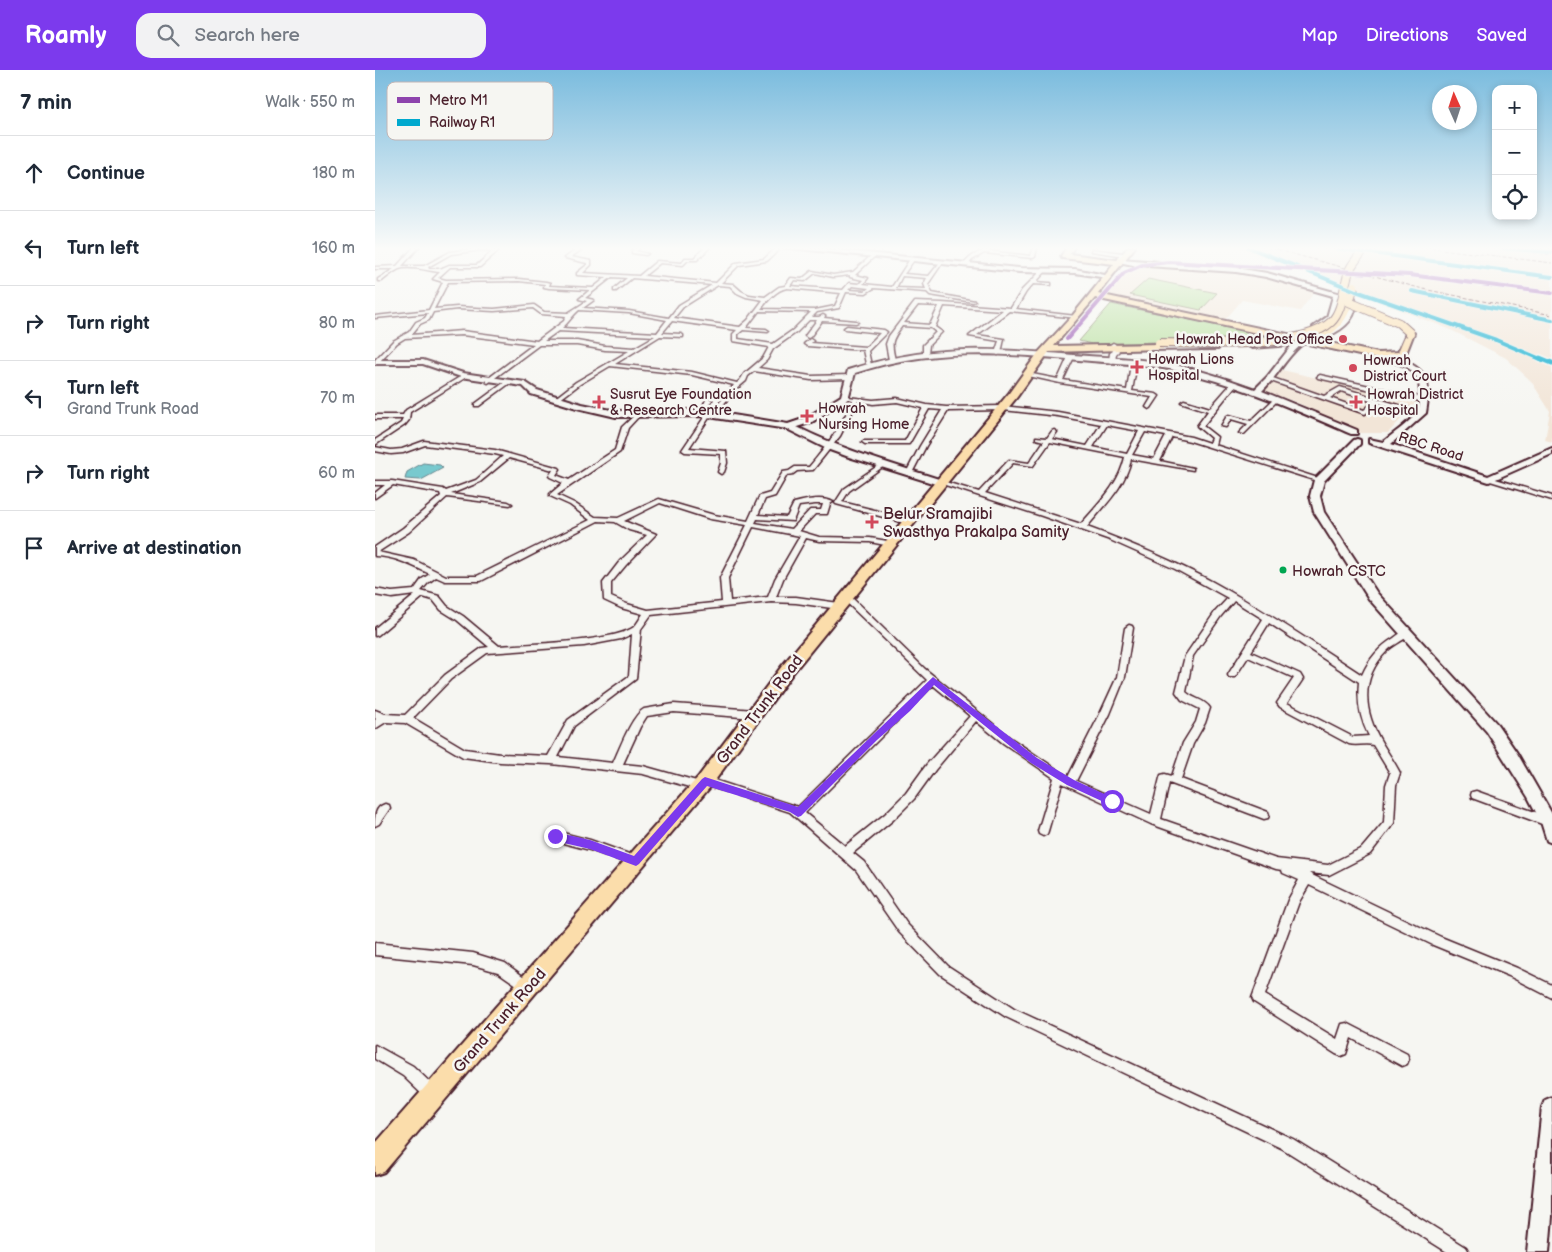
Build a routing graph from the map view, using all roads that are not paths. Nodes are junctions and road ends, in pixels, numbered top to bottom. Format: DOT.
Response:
graph roads {
  1 [pos="435,302"];
  2 [pos="589,302"];
  3 [pos="686,302"];
  4 [pos="763,302"];
  5 [pos="840,302"];
  6 [pos="986,302"];
  7 [pos="1015,302"];
  8 [pos="1087,302"];
  9 [pos="1125,302"];
  10 [pos="1335,302"];
  11 [pos="1339,302"];
  12 [pos="1349,302"];
  13 [pos="1352,302"];
  14 [pos="942,304"];
  15 [pos="949,304"];
  16 [pos="987,307"];
  17 [pos="579,309"];
  18 [pos="830,309"];
  19 [pos="1010,309"];
  20 [pos="758,310"];
  21 [pos="430,311"];
  22 [pos="815,312"];
  23 [pos="569,315"];
  24 [pos="375,317"];
  25 [pos="1076,317"];
  26 [pos="809,318"];
  27 [pos="669,319"];
  28 [pos="822,319"];
  29 [pos="856,322"];
  30 [pos="562,324"];
  31 [pos="900,324"];
  32 [pos="932,327"];
  33 [pos="847,328"];
  34 [pos="557,329"];
  35 [pos="740,329"];
  36 [pos="766,331"];
  37 [pos="1063,331"];
  38 [pos="659,332"];
  39 [pos="681,336"];
  40 [pos="404,337"];
  41 [pos="1285,337"];
  42 [pos="1309,341"];
  43 [pos="539,343"];
  44 [pos="1297,344"];
  45 [pos="1081,345"];
  46 [pos="1159,345"];
  47 [pos="773,346"];
  48 [pos="1114,347"];
  49 [pos="1143,348"];
  50 [pos="868,349"];
  51 [pos="634,350"];
  52 [pos="1045,350"];
  53 [pos="998,352"];
  54 [pos="926,353"];
  55 [pos="1071,357"];
  56 [pos="1404,358"];
  57 [pos="892,360"];
  58 [pos="1113,361"];
  59 [pos="375,362"];
  60 [pos="1134,363"];
  61 [pos="869,364"];
  62 [pos="611,365"];
  63 [pos="753,369"];
  64 [pos="1027,375"];
  65 [pos="465,376"];
  66 [pos="850,377"];
  67 [pos="1320,377"];
  68 [pos="1270,379"];
  69 [pos="488,381"];
  70 [pos="1060,381"];
  71 [pos="507,382"];
  72 [pos="739,384"];
  73 [pos="1233,385"];
  74 [pos="1129,392"];
  75 [pos="1255,392"];
  76 [pos="845,397"];
  77 [pos="1325,398"];
  78 [pos="557,399"];
  79 [pos="856,399"];
  80 [pos="1276,399"];
  81 [pos="709,400"];
  82 [pos="1377,400"];
  83 [pos="1424,400"];
  84 [pos="1184,402"];
  85 [pos="477,405"];
  86 [pos="927,407"];
  87 [pos="1149,407"];
  88 [pos="1002,408"];
  89 [pos="946,409"];
  90 [pos="1211,410"];
  91 [pos="638,414"];
  92 [pos="705,414"];
  93 [pos="1422,414"];
  94 [pos="375,417"];
  95 [pos="406,417"];
  96 [pos="1105,423"];
  97 [pos="1251,423"];
  98 [pos="1224,426"];
  99 [pos="789,427"];
  100 [pos="1143,430"];
  101 [pos="1054,432"];
  102 [pos="1242,433"];
  103 [pos="1170,435"];
  104 [pos="1363,436"];
  105 [pos="1038,438"];
  106 [pos="1049,440"];
  107 [pos="865,442"];
  108 [pos="375,443"];
  109 [pos="1385,444"];
  110 [pos="1212,445"];
  111 [pos="830,447"];
  112 [pos="1089,448"];
  113 [pos="375,449"];
  114 [pos="1552,450"];
  115 [pos="509,455"];
  116 [pos="1128,457"];
  117 [pos="1156,461"];
  118 [pos="882,465"];
  119 [pos="1191,469"];
  120 [pos="721,472"];
  121 [pos="909,473"];
  122 [pos="1489,479"];
  123 [pos="1319,480"];
  124 [pos="375,483"];
  125 [pos="392,483"];
  126 [pos="942,483"];
  127 [pos="566,485"];
  128 [pos="981,494"];
  129 [pos="445,495"];
  130 [pos="375,496"];
  131 [pos="1552,498"];
  132 [pos="827,502"];
  133 [pos="838,503"];
  134 [pos="509,504"];
  135 [pos="597,519"];
  136 [pos="753,520"];
  137 [pos="909,520"];
  138 [pos="619,521"];
  139 [pos="1082,528"];
  140 [pos="795,532"];
  141 [pos="804,535"];
  142 [pos="890,544"];
  143 [pos="375,550"];
  144 [pos="375,554"];
  145 [pos="435,573"];
  146 [pos="375,592"];
  147 [pos="419,593"];
  148 [pos="1232,598"];
  149 [pos="771,599"];
  150 [pos="842,602"];
  151 [pos="726,605"];
  152 [pos="648,613"];
  153 [pos="1267,619"];
  154 [pos="1129,628"];
  155 [pos="637,629"];
  156 [pos="375,633"];
  157 [pos="1406,634"];
  158 [pos="497,649"];
  159 [pos="1246,653"];
  160 [pos="1232,674"];
  161 [pos="933,680"];
  162 [pos="1364,681"];
  163 [pos="755,714"];
  164 [pos="976,715"];
  165 [pos="379,716"];
  166 [pos="407,719"];
  167 [pos="375,725"];
  168 [pos="1375,742"];
  169 [pos="551,760"];
  170 [pos="616,767"];
  171 [pos="1059,776"];
  172 [pos="1175,781"];
  173 [pos="1070,783"];
  174 [pos="703,784"];
  175 [pos="1476,795"];
  176 [pos="385,808"];
  177 [pos="798,813"];
  178 [pos="1264,815"];
  179 [pos="375,820"];
  180 [pos="1155,821"];
  181 [pos="1550,822"];
  182 [pos="1043,831"];
  183 [pos="555,836"];
  184 [pos="1552,836"];
  185 [pos="845,852"];
  186 [pos="636,861"];
  187 [pos="1276,864"];
  188 [pos="1307,877"];
  189 [pos="375,949"];
  190 [pos="528,986"];
  191 [pos="1552,992"];
  192 [pos="375,1052"];
  193 [pos="1402,1059"];
  194 [pos="434,1096"];
  195 [pos="1552,1107"];
  196 [pos="375,1163"];
  197 [pos="1461,1252"];
  198 [pos="1538,1252"];
  1 -- 21 [label="street"];
  2 -- 17 [label="street"];
  3 -- 27 [label="street"];
  4 -- 20 [label="street"];
  5 -- 18 [label="street"];
  6 -- 16 [label="street"];
  7 -- 19 [label="street"];
  8 -- 25 [label="main road, Grand Trunk Road"];
  9 -- 41 [label="main road"];
  10 -- 41 [label="main road"];
  11 -- 46 [label="main road, bridge"];
  12 -- 46 [label="main road, bridge"];
  12 -- 56 [label="main road, bridge"];
  13 -- 42 [label="main road"];
  14 -- 15 [label="street"];
  14 -- 31 [label="street"];
  14 -- 32 [label="street"];
  15 -- 16 [label="street"];
  16 -- 19 [label="street"];
  17 -- 23 [label="street"];
  17 -- 27 [label="street"];
  18 -- 22 [label="street"];
  18 -- 28 [label="street"];
  19 -- 25 [label="street"];
  19 -- 53 [label="street"];
  20 -- 22 [label="street"];
  20 -- 35 [label="street"];
  21 -- 23 [label="street"];
  21 -- 24 [label="street"];
  21 -- 40 [label="street"];
  22 -- 26 [label="street"];
  23 -- 30 [label="street"];
  25 -- 37 [label="main road, Grand Trunk Road"];
  26 -- 28 [label="street"];
  26 -- 47 [label="street"];
  27 -- 35 [label="street"];
  27 -- 38 [label="street"];
  28 -- 29 [label="street"];
  28 -- 50 [label="street"];
  30 -- 34 [label="street"];
  30 -- 38 [label="street"];
  31 -- 32 [label="street"];
  31 -- 57 [label="street"];
  32 -- 54 [label="street"];
  33 -- 50 [label="street"];
  34 -- 38 [label="street"];
  34 -- 43 [label="street"];
  35 -- 36 [label="street"];
  35 -- 47 [label="street"];
  37 -- 45 [label="main road"];
  37 -- 52 [label="main road, Grand Trunk Road"];
  38 -- 39 [label="street"];
  38 -- 51 [label="street"];
  40 -- 43 [label="street"];
  40 -- 59 [label="street"];
  41 -- 42 [label="main road"];
  41 -- 44 [label="main road"];
  42 -- 44 [label="main road"];
  42 -- 56 [label="main road"];
  43 -- 51 [label="street"];
  43 -- 69 [label="street"];
  44 -- 49 [label="main road"];
  44 -- 68 [label="main road"];
  45 -- 48 [label="main road"];
  45 -- 52 [label="main road"];
  46 -- 48 [label="main road"];
  46 -- 49 [label="main road"];
  47 -- 63 [label="street"];
  48 -- 49 [label="main road"];
  48 -- 52 [label="main road"];
  48 -- 58 [label="street"];
  50 -- 61 [label="street"];
  51 -- 62 [label="street"];
  52 -- 53 [label="main road, RBC Road"];
  52 -- 55 [label="main road, RBC Road"];
  52 -- 64 [label="main road, Grand Trunk Road"];
  53 -- 54 [label="main road, RBC Road"];
  54 -- 57 [label="main road, RBC Road"];
  55 -- 58 [label="main road, RBC Road"];
  55 -- 70 [label="street"];
  56 -- 83 [label="main road"];
  57 -- 61 [label="main road, RBC Road"];
  58 -- 60 [label="main road, RBC Road"];
  59 -- 65 [label="main road"];
  60 -- 73 [label="main road, RBC Road"];
  60 -- 74 [label="street"];
  61 -- 66 [label="main road"];
  62 -- 72 [label="street"];
  62 -- 78 [label="street"];
  63 -- 66 [label="street"];
  63 -- 72 [label="street"];
  64 -- 70 [label="street"];
  64 -- 88 [label="main road, Grand Trunk Road"];
  65 -- 69 [label="main road"];
  65 -- 95 [label="street"];
  66 -- 76 [label="main road"];
  67 -- 83 [label="street"];
  68 -- 75 [label="main road"];
  68 -- 77 [label="street"];
  69 -- 71 [label="main road"];
  70 -- 74 [label="street"];
  71 -- 78 [label="main road"];
  71 -- 85 [label="street"];
  72 -- 92 [label="street"];
  73 -- 75 [label="main road, RBC Road"];
  73 -- 90 [label="street"];
  74 -- 87 [label="street"];
  75 -- 80 [label="main road, RBC Road"];
  76 -- 79 [label="street"];
  76 -- 99 [label="main road"];
  77 -- 82 [label="street"];
  77 -- 82 [label="street"];
  78 -- 91 [label="main road"];
  79 -- 86 [label="street"];
  79 -- 111 [label="street"];
  80 -- 97 [label="street"];
  80 -- 104 [label="main road, RBC Road"];
  81 -- 92 [label="street"];
  82 -- 93 [label="street"];
  83 -- 93 [label="main road"];
  84 -- 90 [label="street"];
  86 -- 89 [label="street"];
  86 -- 107 [label="street"];
  88 -- 89 [label="street"];
  88 -- 96 [label="street"];
  88 -- 126 [label="main road, Grand Trunk Road"];
  89 -- 121 [label="street"];
  90 -- 110 [label="street"];
  91 -- 92 [label="main road"];
  91 -- 127 [label="street"];
  92 -- 99 [label="main road"];
  92 -- 120 [label="street"];
  93 -- 109 [label="main road"];
  94 -- 95 [label="street"];
  95 -- 108 [label="street"];
  96 -- 100 [label="street"];
  96 -- 112 [label="street"];
  97 -- 98 [label="street"];
  97 -- 102 [label="street"];
  99 -- 111 [label="main road"];
  100 -- 103 [label="street"];
  100 -- 116 [label="street"];
  101 -- 106 [label="street"];
  103 -- 110 [label="street"];
  103 -- 117 [label="street"];
  104 -- 109 [label="main road, RBC Road"];
  104 -- 123 [label="main road"];
  105 -- 106 [label="street"];
  106 -- 112 [label="street"];
  106 -- 128 [label="street"];
  109 -- 122 [label="main road, RBC Road"];
  110 -- 123 [label="street"];
  111 -- 118 [label="main road"];
  111 -- 136 [label="street"];
  112 -- 116 [label="street"];
  113 -- 115 [label="street"];
  114 -- 122 [label="main road"];
  115 -- 127 [label="street"];
  115 -- 129 [label="street"];
  116 -- 117 [label="street"];
  116 -- 139 [label="street"];
  117 -- 119 [label="street"];
  118 -- 121 [label="main road"];
  118 -- 133 [label="street"];
  121 -- 126 [label="main road"];
  122 -- 131 [label="street"];
  123 -- 157 [label="main road"];
  124 -- 125 [label="street"];
  125 -- 129 [label="street"];
  125 -- 130 [label="street"];
  126 -- 128 [label="street"];
  126 -- 137 [label="main road, Grand Trunk Road"];
  127 -- 135 [label="street"];
  128 -- 139 [label="street"];
  129 -- 134 [label="street"];
  129 -- 143 [label="street"];
  132 -- 133 [label="street"];
  132 -- 136 [label="street"];
  132 -- 140 [label="street"];
  133 -- 137 [label="street"];
  135 -- 138 [label="street"];
  135 -- 145 [label="street"];
  136 -- 138 [label="street"];
  136 -- 140 [label="street"];
  136 -- 151 [label="street"];
  137 -- 142 [label="main road, Grand Trunk Road"];
  138 -- 152 [label="street"];
  139 -- 148 [label="street"];
  140 -- 141 [label="street"];
  141 -- 142 [label="street"];
  141 -- 149 [label="street"];
  142 -- 150 [label="main road, Grand Trunk Road"];
  144 -- 145 [label="street"];
  145 -- 147 [label="street"];
  146 -- 147 [label="street"];
  147 -- 156 [label="street"];
  147 -- 158 [label="street"];
  148 -- 153 [label="street"];
  148 -- 172 [label="street"];
  149 -- 150 [label="street"];
  149 -- 151 [label="street"];
  150 -- 161 [label="street"];
  150 -- 163 [label="main road, Grand Trunk Road"];
  151 -- 152 [label="street"];
  152 -- 155 [label="street"];
  153 -- 159 [label="street"];
  153 -- 162 [label="street"];
  154 -- 173 [label="street"];
  155 -- 158 [label="street"];
  155 -- 169 [label="street"];
  157 -- 162 [label="street"];
  157 -- 181 [label="main road"];
  158 -- 166 [label="street"];
  159 -- 160 [label="street"];
  159 -- 168 [label="street"];
  161 -- 164 [label="street"];
  161 -- 177 [label="street"];
  162 -- 168 [label="street"];
  163 -- 170 [label="street"];
  163 -- 174 [label="main road, Grand Trunk Road"];
  164 -- 171 [label="street"];
  164 -- 185 [label="street"];
  165 -- 166 [label="street"];
  165 -- 167 [label="street"];
  166 -- 169 [label="street"];
  168 -- 187 [label="street"];
  169 -- 170 [label="street"];
  170 -- 174 [label="street"];
  171 -- 173 [label="street"];
  171 -- 182 [label="street"];
  172 -- 178 [label="street"];
  172 -- 180 [label="street"];
  173 -- 180 [label="street"];
  174 -- 177 [label="street"];
  174 -- 186 [label="main road, Grand Trunk Road"];
  175 -- 181 [label="street"];
  176 -- 179 [label="street"];
  177 -- 185 [label="street"];
  180 -- 187 [label="street"];
  181 -- 184 [label="main road"];
  183 -- 186 [label="street"];
  185 -- 197 [label="street"];
  186 -- 190 [label="main road, Grand Trunk Road"];
  187 -- 188 [label="street"];
  188 -- 191 [label="street"];
  188 -- 193 [label="street"];
  189 -- 190 [label="street"];
  190 -- 194 [label="main road, Grand Trunk Road"];
  192 -- 194 [label="street"];
  194 -- 196 [label="main road, Grand Trunk Road"];
  195 -- 198 [label="main road"];
}
